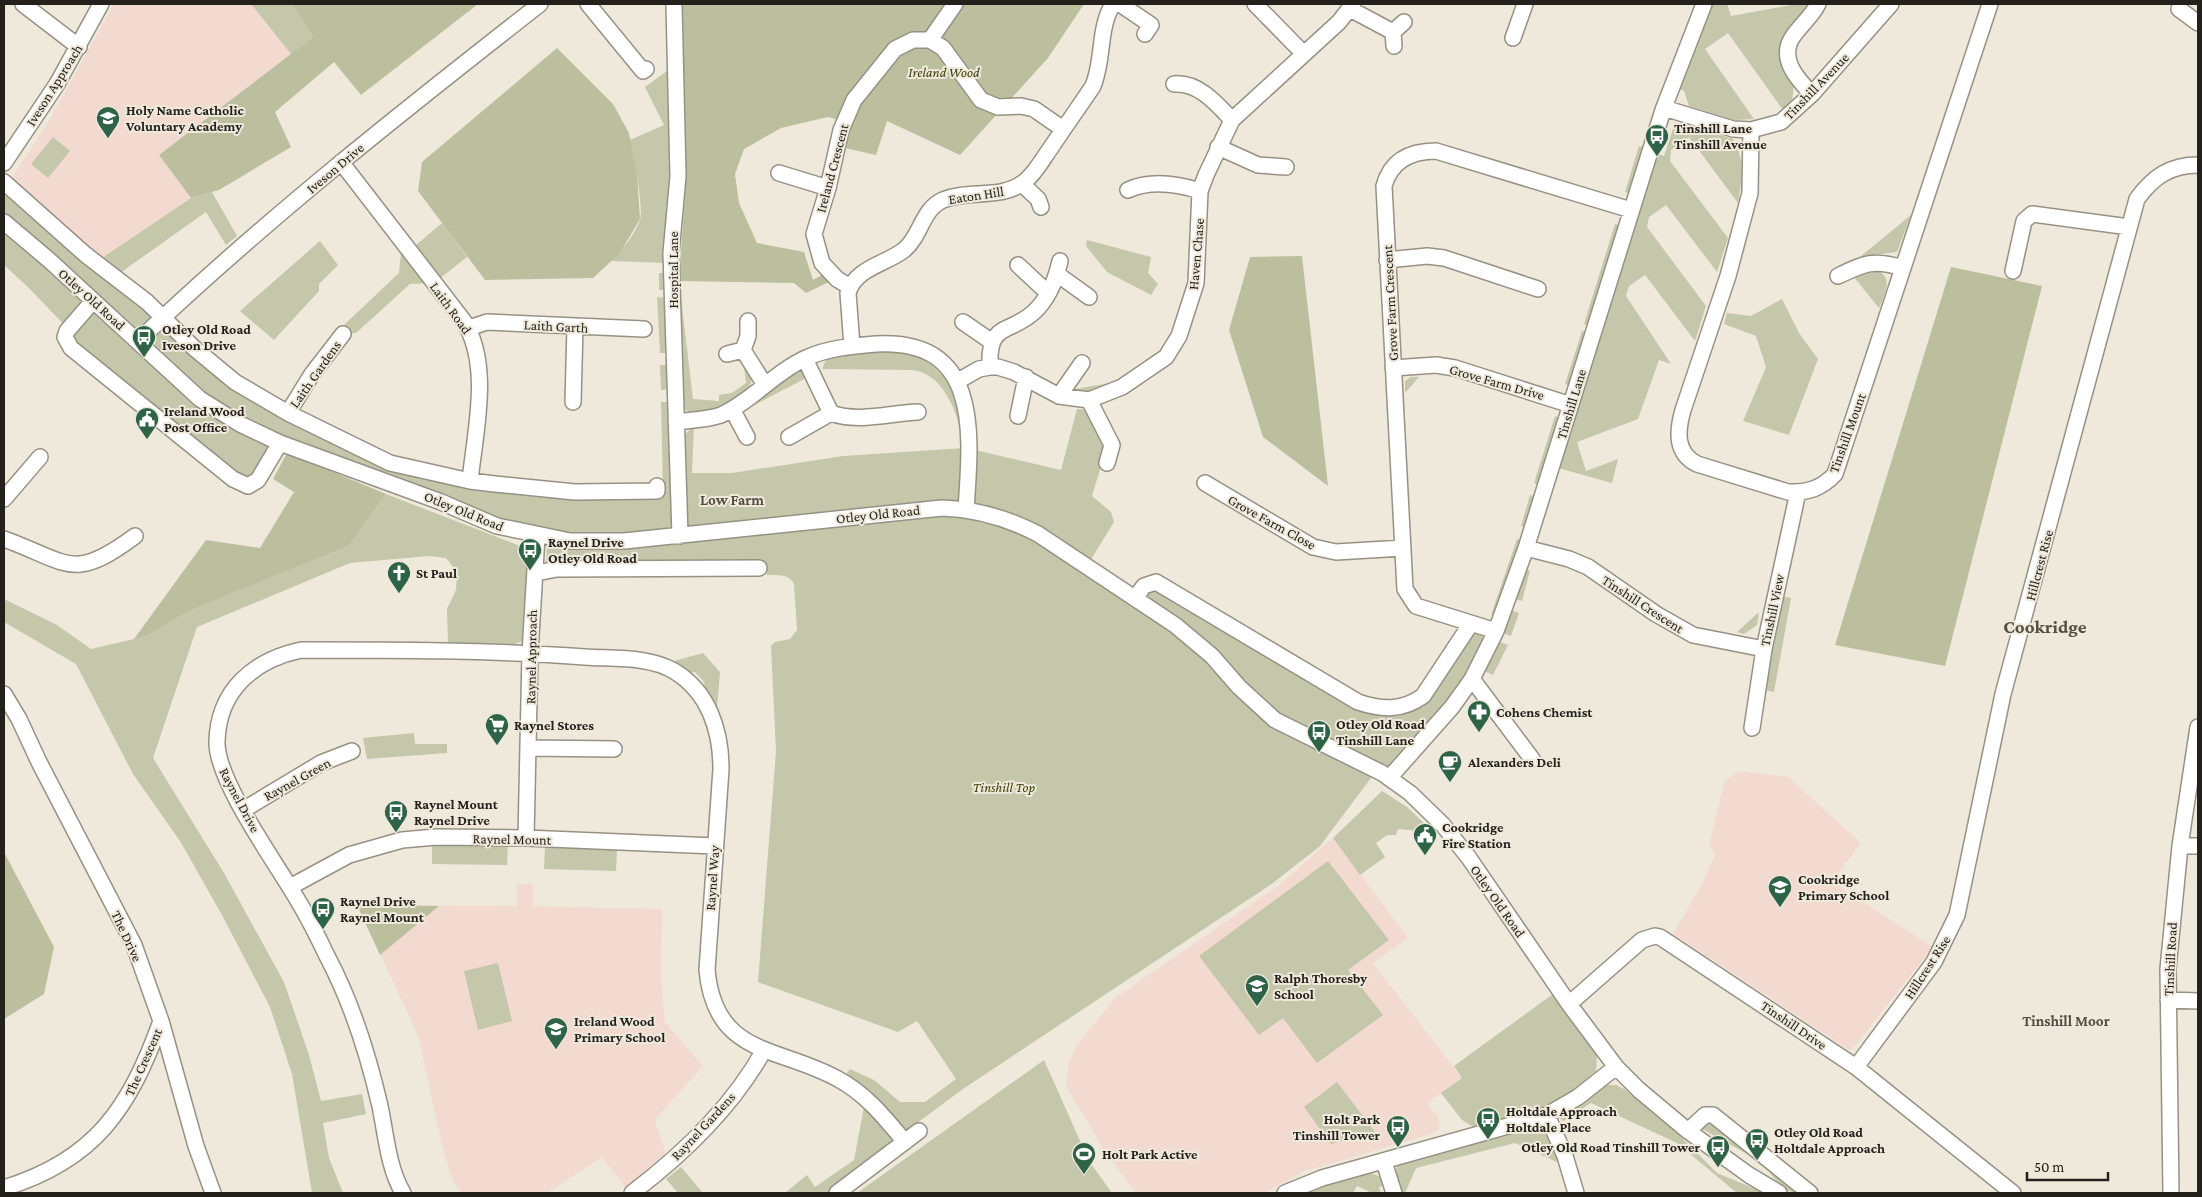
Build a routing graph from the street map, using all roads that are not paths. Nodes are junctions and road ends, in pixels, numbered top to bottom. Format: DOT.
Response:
graph roads {
  1 [pos="23,4"];
  2 [pos="101,4"];
  3 [pos="540,4"];
  4 [pos="588,4"];
  5 [pos="674,4"];
  6 [pos="955,4"];
  7 [pos="1113,4"];
  8 [pos="1120,4"];
  9 [pos="1255,4"];
  10 [pos="1525,4"];
  11 [pos="1704,4"];
  12 [pos="1818,4"];
  13 [pos="1891,4"];
  14 [pos="1990,4"];
  15 [pos="1351,6"];
  16 [pos="2179,9"];
  17 [pos="2198,23"];
  18 [pos="1397,33"];
  19 [pos="1145,34"];
  20 [pos="1513,38"];
  21 [pos="930,40"];
  22 [pos="79,47"];
  23 [pos="1304,54"];
  24 [pos="646,69"];
  25 [pos="1174,84"];
  26 [pos="1812,94"];
  27 [pos="1664,108"];
  28 [pos="1232,120"];
  29 [pos="1063,129"];
  30 [pos="1751,130"];
  31 [pos="1218,148"];
  32 [pos="342,162"];
  33 [pos="4,163"];
  34 [pos="2198,165"];
  35 [pos="1286,167"];
  36 [pos="779,173"];
  37 [pos="4,182"];
  38 [pos="1022,184"];
  39 [pos="828,188"];
  40 [pos="1128,190"];
  41 [pos="1200,191"];
  42 [pos="1041,207"];
  43 [pos="1631,210"];
  44 [pos="4,222"];
  45 [pos="2129,227"];
  46 [pos="1387,260"];
  47 [pos="1018,265"];
  48 [pos="1903,268"];
  49 [pos="2013,271"];
  50 [pos="1838,276"];
  51 [pos="850,287"];
  52 [pos="1538,288"];
  53 [pos="1048,293"];
  54 [pos="1090,297"];
  55 [pos="93,301"];
  56 [pos="164,317"];
  57 [pos="748,321"];
  58 [pos="962,322"];
  59 [pos="575,327"];
  60 [pos="469,328"];
  61 [pos="644,329"];
  62 [pos="343,334"];
  63 [pos="138,341"];
  64 [pos="992,342"];
  65 [pos="852,346"];
  66 [pos="743,350"];
  67 [pos="727,354"];
  68 [pos="805,359"];
  69 [pos="1082,363"];
  70 [pos="990,366"];
  71 [pos="1393,368"];
  72 [pos="1026,377"];
  73 [pos="958,382"];
  74 [pos="765,385"];
  75 [pos="1059,396"];
  76 [pos="1089,400"];
  77 [pos="573,402"];
  78 [pos="1571,405"];
  79 [pos="732,409"];
  80 [pos="918,412"];
  81 [pos="832,413"];
  82 [pos="288,414"];
  83 [pos="1018,416"];
  84 [pos="676,422"];
  85 [pos="747,437"];
  86 [pos="789,437"];
  87 [pos="280,442"];
  88 [pos="40,457"];
  89 [pos="1107,463"];
  90 [pos="470,482"];
  91 [pos="1204,483"];
  92 [pos="657,486"];
  93 [pos="1798,492"];
  94 [pos="4,499"];
  95 [pos="966,509"];
  96 [pos="135,536"];
  97 [pos="537,536"];
  98 [pos="680,536"];
  99 [pos="4,539"];
  100 [pos="1403,548"];
  101 [pos="1526,548"];
  102 [pos="759,568"];
  103 [pos="536,573"];
  104 [pos="1135,598"];
  105 [pos="1470,625"];
  106 [pos="1496,632"];
  107 [pos="1764,649"];
  108 [pos="530,653"];
  109 [pos="1472,679"];
  110 [pos="4,694"];
  111 [pos="2198,727"];
  112 [pos="1752,728"];
  113 [pos="530,748"];
  114 [pos="614,749"];
  115 [pos="352,751"];
  116 [pos="1532,759"];
  117 [pos="1390,777"];
  118 [pos="243,810"];
  119 [pos="526,838"];
  120 [pos="715,846"];
  121 [pos="2180,846"];
  122 [pos="2198,846"];
  123 [pos="290,887"];
  124 [pos="2168,1000"];
  125 [pos="2198,1001"];
  126 [pos="1568,1004"];
  127 [pos="161,1021"];
  128 [pos="764,1050"];
  129 [pos="145,1062"];
  130 [pos="1616,1067"];
  131 [pos="1856,1067"];
  132 [pos="174,1068"];
  133 [pos="1547,1115"];
  134 [pos="1688,1130"];
  135 [pos="919,1131"];
  136 [pos="905,1142"];
  137 [pos="1384,1162"];
  138 [pos="4,1188"];
  139 [pos="23,1188"];
  140 [pos="214,1193"];
  141 [pos="404,1193"];
  142 [pos="632,1193"];
  143 [pos="837,1193"];
  144 [pos="1284,1193"];
  145 [pos="1394,1193"];
  146 [pos="1576,1193"];
  147 [pos="1779,1193"];
  148 [pos="1810,1193"];
  149 [pos="2013,1193"];
  150 [pos="2171,1193"];
  1 -- 22 [label="street"];
  2 -- 22 [label="street, Iveson Approach"];
  3 -- 32 [label="street, Iveson Drive"];
  4 -- 24 [label="street"];
  5 -- 84 [label="street, Hospital Lane"];
  6 -- 21 [label="street"];
  7 -- 29 [label="street, Eaton Hill"];
  8 -- 19 [label="street"];
  9 -- 23 [label="street"];
  10 -- 20 [label="street"];
  11 -- 27 [label="street, Tinshill Lane"];
  12 -- 26 [label="street"];
  13 -- 26 [label="street, Tinshill Avenue"];
  14 -- 48 [label="street, Tinshill Mount"];
  15 -- 18 [label="street"];
  15 -- 23 [label="street, Haven Chase"];
  16 -- 17 [label="street"];
  21 -- 29 [label="street"];
  21 -- 39 [label="street, Ireland Crescent"];
  22 -- 33 [label="street, Iveson Approach"];
  23 -- 28 [label="street, Haven Chase"];
  25 -- 28 [label="street"];
  26 -- 30 [label="street, Tinshill Avenue"];
  27 -- 30 [label="street, Tinshill Avenue"];
  27 -- 43 [label="street, Tinshill Lane"];
  28 -- 31 [label="street, Haven Chase"];
  29 -- 38 [label="street, Eaton Hill"];
  30 -- 93 [label="street, Tinshill Mount"];
  31 -- 35 [label="street"];
  31 -- 41 [label="street, Haven Chase"];
  32 -- 56 [label="street, Iveson Drive"];
  32 -- 60 [label="street, Laith Road"];
  34 -- 45 [label="street, Hillcrest Rise"];
  36 -- 39 [label="street"];
  37 -- 56 [label="street, Otley Old Road"];
  38 -- 42 [label="street"];
  38 -- 51 [label="street, Eaton Hill"];
  39 -- 51 [label="street, Ireland Crescent"];
  40 -- 41 [label="street"];
  41 -- 76 [label="street, Haven Chase"];
  43 -- 46 [label="street, Grove Farm Crescent"];
  43 -- 78 [label="street, Tinshill Lane"];
  44 -- 55 [label="street, Otley Old Road"];
  45 -- 49 [label="street"];
  45 -- 131 [label="street, Hillcrest Rise"];
  46 -- 52 [label="street"];
  46 -- 71 [label="street, Grove Farm Crescent"];
  47 -- 53 [label="street"];
  48 -- 50 [label="street"];
  48 -- 93 [label="street, Tinshill Mount"];
  51 -- 65 [label="street"];
  53 -- 54 [label="street"];
  53 -- 64 [label="street"];
  55 -- 63 [label="street, Otley Old Road"];
  55 -- 87 [label="street"];
  56 -- 63 [label="street, Iveson Drive"];
  56 -- 82 [label="street, Otley Old Road"];
  57 -- 66 [label="street"];
  58 -- 64 [label="street"];
  59 -- 60 [label="street, Laith Garth"];
  59 -- 61 [label="street, Laith Garth"];
  59 -- 77 [label="street"];
  60 -- 90 [label="street, Laith Road"];
  62 -- 82 [label="street, Laith Gardens"];
  63 -- 87 [label="street, Otley Old Road"];
  64 -- 70 [label="street"];
  65 -- 68 [label="street"];
  65 -- 73 [label="street"];
  66 -- 67 [label="street"];
  66 -- 74 [label="street"];
  68 -- 74 [label="street"];
  68 -- 81 [label="street"];
  69 -- 75 [label="street"];
  70 -- 72 [label="street, Haven Chase"];
  70 -- 73 [label="street"];
  71 -- 78 [label="street, Grove Farm Drive"];
  71 -- 100 [label="street, Grove Farm Crescent"];
  72 -- 75 [label="street, Haven Chase"];
  72 -- 83 [label="street"];
  73 -- 95 [label="street"];
  74 -- 79 [label="street"];
  75 -- 76 [label="street, Haven Chase"];
  76 -- 89 [label="street"];
  78 -- 101 [label="street, Tinshill Lane"];
  79 -- 84 [label="street"];
  79 -- 85 [label="street"];
  80 -- 81 [label="street"];
  81 -- 86 [label="street"];
  82 -- 90 [label="street, Otley Old Road"];
  84 -- 98 [label="street, Hospital Lane"];
  87 -- 97 [label="street, Otley Old Road"];
  88 -- 94 [label="street"];
  90 -- 92 [label="street, Otley Old Road"];
  91 -- 100 [label="street, Grove Farm Close"];
  93 -- 107 [label="street, Tinshill View"];
  95 -- 98 [label="street, Otley Old Road"];
  95 -- 104 [label="street, Otley Old Road"];
  96 -- 99 [label="street"];
  97 -- 98 [label="street, Otley Old Road"];
  97 -- 103 [label="street, Raynel Approach"];
  100 -- 105 [label="street, Grove Farm Crescent"];
  101 -- 106 [label="street, Tinshill Lane"];
  101 -- 107 [label="street, Tinshill Crescent"];
  102 -- 103 [label="street"];
  103 -- 108 [label="street, Raynel Approach"];
  104 -- 105 [label="street"];
  104 -- 117 [label="street, Otley Old Road"];
  105 -- 106 [label="street, Grove Farm Crescent"];
  106 -- 109 [label="street, Tinshill Lane"];
  107 -- 112 [label="street, Tinshill View"];
  108 -- 113 [label="street, Raynel Approach"];
  108 -- 118 [label="street, Raynel Drive"];
  108 -- 120 [label="street, Raynel Way"];
  109 -- 116 [label="street"];
  109 -- 117 [label="street, Tinshill Lane"];
  110 -- 127 [label="street, The Drive"];
  111 -- 121 [label="street, Tinshill Road"];
  113 -- 114 [label="street"];
  113 -- 119 [label="street, Raynel Approach"];
  115 -- 118 [label="street, Raynel Green"];
  117 -- 126 [label="street, Otley Old Road"];
  118 -- 123 [label="street, Raynel Drive"];
  119 -- 120 [label="street, Raynel Mount"];
  119 -- 123 [label="street, Raynel Mount"];
  120 -- 128 [label="street, Raynel Way"];
  121 -- 122 [label="street"];
  121 -- 124 [label="street, Tinshill Road"];
  123 -- 141 [label="street, Raynel Drive"];
  124 -- 125 [label="street"];
  124 -- 150 [label="street, Tinshill Road"];
  126 -- 130 [label="street, Otley Old Road"];
  126 -- 131 [label="street, Tinshill Drive"];
  127 -- 129 [label="street, The Crescent"];
  127 -- 132 [label="street, The Drive"];
  128 -- 136 [label="street, Raynel Way"];
  128 -- 142 [label="street, Raynel Gardens"];
  129 -- 132 [label="street"];
  129 -- 139 [label="street, The Crescent"];
  130 -- 133 [label="street"];
  130 -- 134 [label="street, Otley Old Road"];
  131 -- 149 [label="street, Tinshill Drive"];
  132 -- 140 [label="street, The Drive"];
  133 -- 137 [label="street"];
  133 -- 146 [label="street"];
  134 -- 147 [label="street, Otley Old Road"];
  134 -- 148 [label="street"];
  135 -- 136 [label="street"];
  136 -- 143 [label="street"];
  137 -- 144 [label="street"];
  137 -- 145 [label="street"];
  138 -- 139 [label="street, The Crescent"];
}
